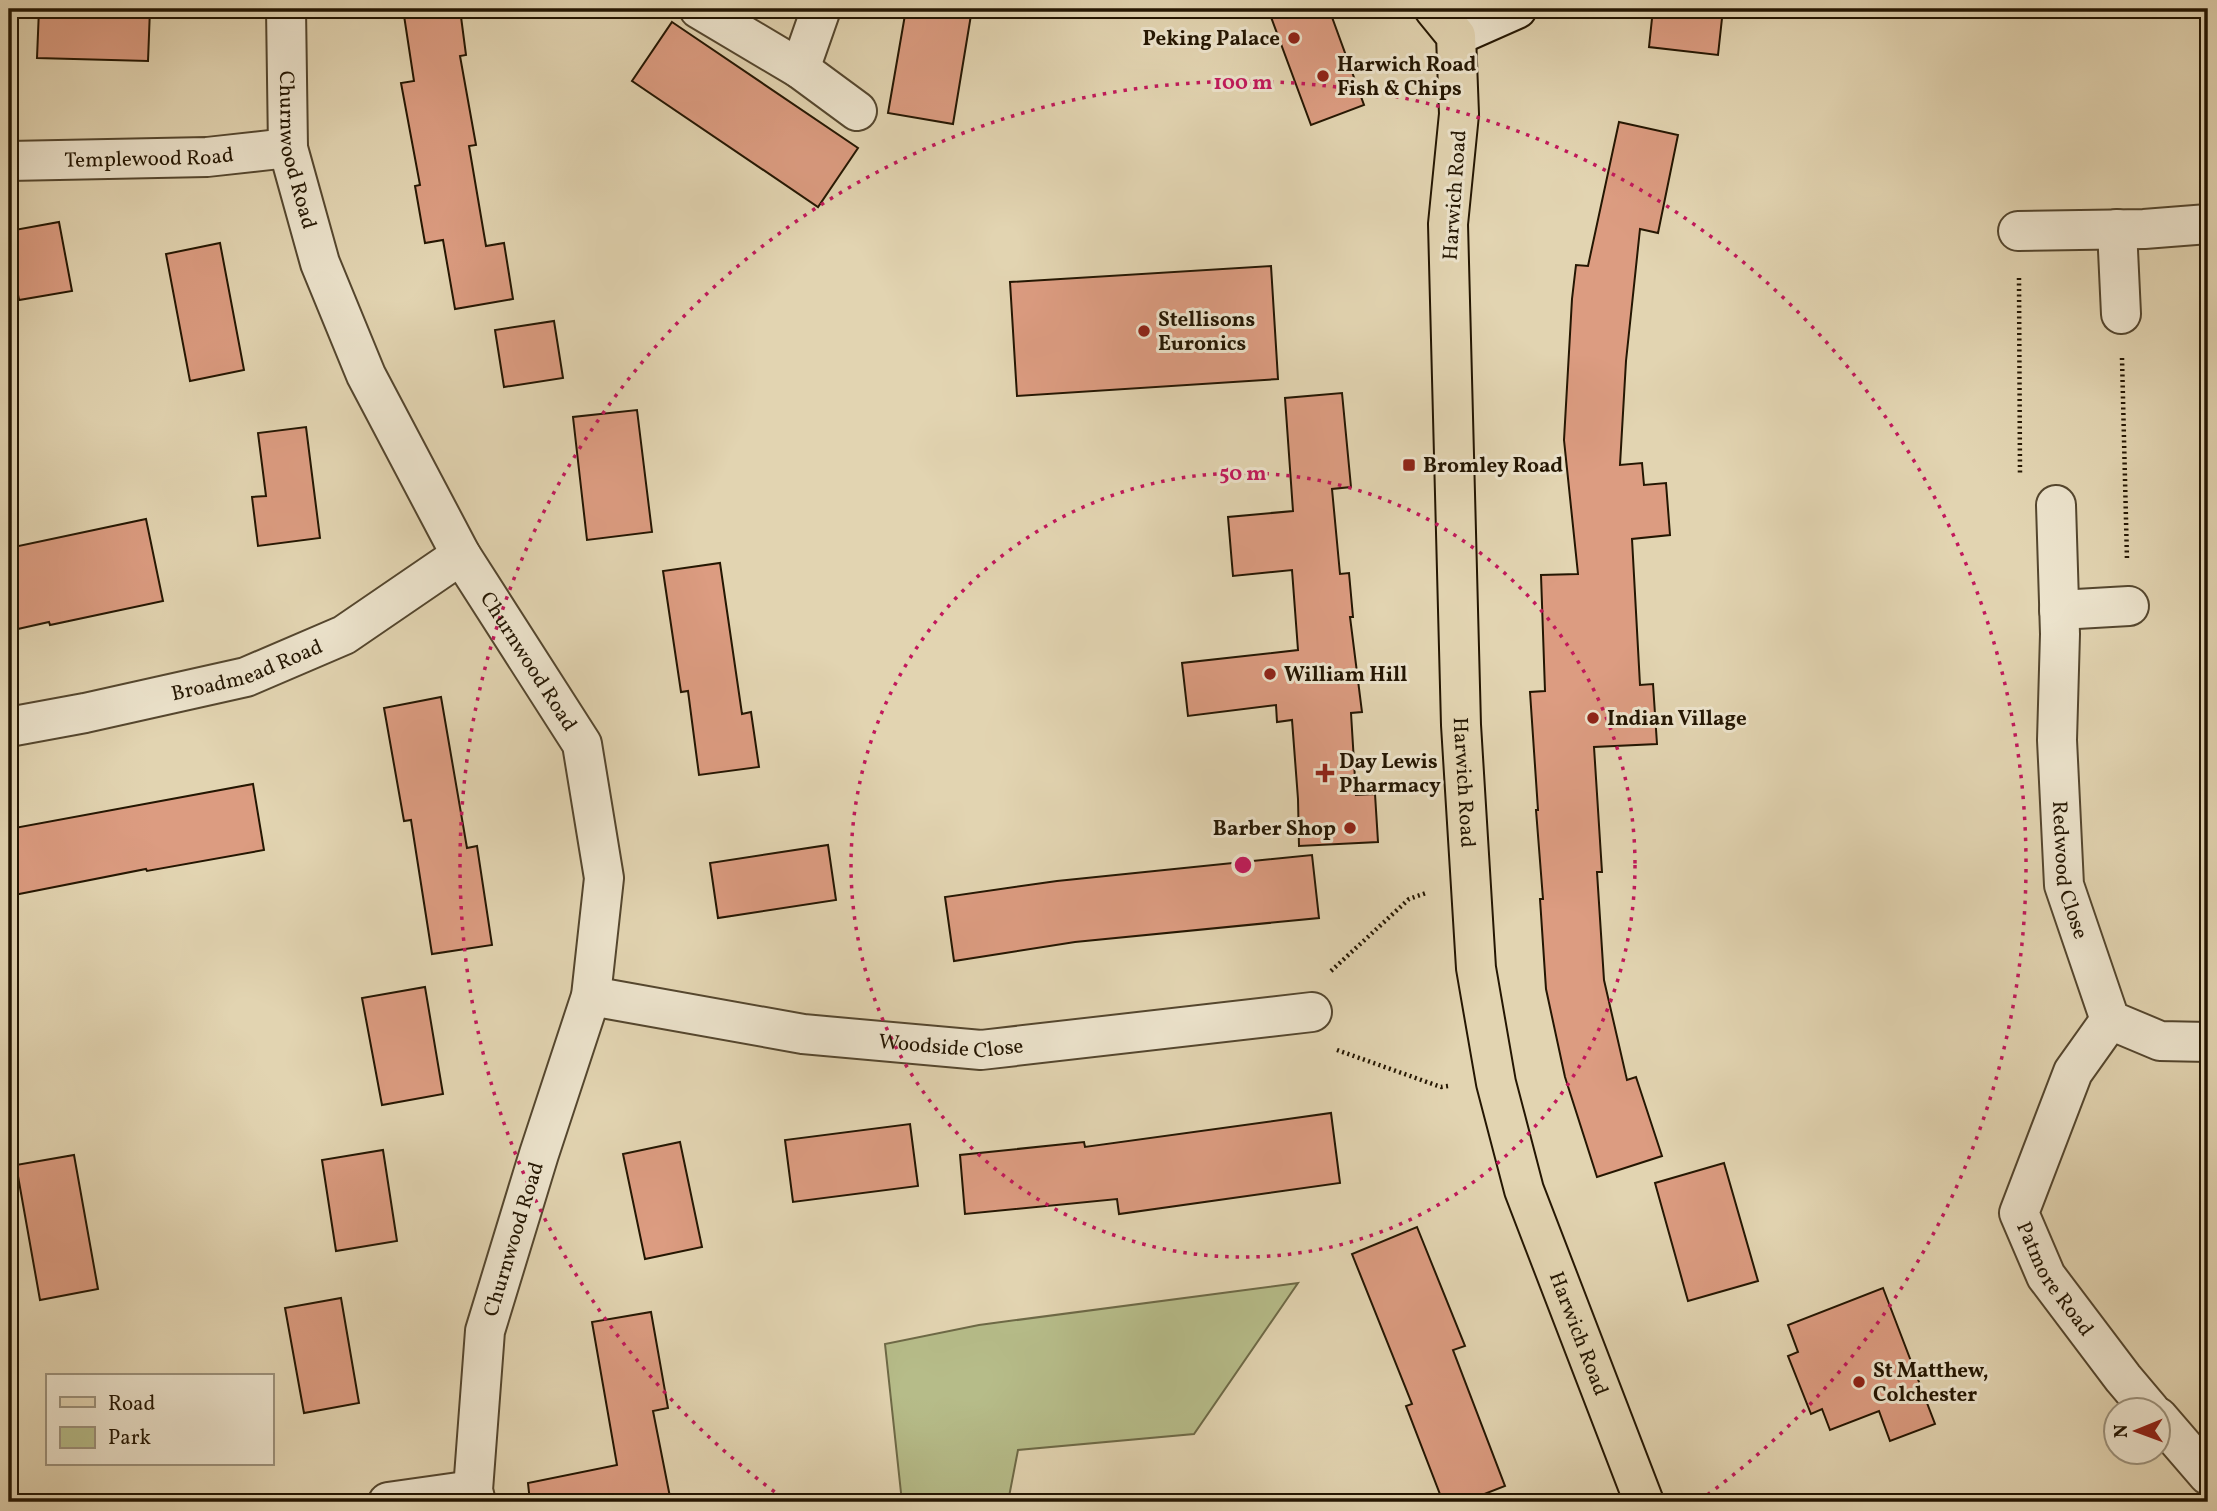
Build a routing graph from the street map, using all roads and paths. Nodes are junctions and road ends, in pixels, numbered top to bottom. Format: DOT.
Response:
graph roads {
  1 [pos="286,9"];
  2 [pos="699,9"];
  3 [pos="821,9"];
  4 [pos="1517,9"];
  5 [pos="1445,22"];
  6 [pos="800,69"];
  7 [pos="857,111"];
  8 [pos="288,148"];
  9 [pos="9,161"];
  10 [pos="2208,224"];
  11 [pos="2117,229"];
  12 [pos="2018,231"];
  13 [pos="2121,314"];
  14 [pos="2056,505"];
  15 [pos="461,555"];
  16 [pos="2129,606"];
  17 [pos="2059,610"];
  18 [pos="9,727"];
  19 [pos="1470,878"];
  20 [pos="591,996"];
  21 [pos="1312,1012"];
  22 [pos="2110,1020"];
  23 [pos="2208,1042"];
  24 [pos="1496,1083"];
  25 [pos="2139,1396"];
  26 [pos="2172,1434"];
  27 [pos="2208,1475"];
  28 [pos="474,1496"];
  29 [pos="388,1502"];
  30 [pos="1644,1502"];
  1 -- 8 [label="street, Churnwood Road"];
  2 -- 6 [label="street"];
  3 -- 6 [label="street"];
  4 -- 5 [label="street"];
  5 -- 19 [label="main road, Harwich Road"];
  6 -- 7 [label="street"];
  8 -- 9 [label="street, Templewood Road"];
  8 -- 15 [label="street, Churnwood Road"];
  10 -- 11 [label="street"];
  11 -- 12 [label="street"];
  11 -- 13 [label="street"];
  12 -- 14 [label="path"];
  13 -- 16 [label="path"];
  14 -- 17 [label="street, Redwood Close"];
  15 -- 18 [label="street, Broadmead Road"];
  15 -- 20 [label="street, Churnwood Road"];
  16 -- 17 [label="street"];
  17 -- 22 [label="street, Redwood Close"];
  19 -- 21 [label="path"];
  19 -- 24 [label="main road, Harwich Road"];
  20 -- 21 [label="street, Woodside Close"];
  20 -- 28 [label="street, Churnwood Road"];
  21 -- 24 [label="path"];
  22 -- 23 [label="street"];
  22 -- 25 [label="street, Patmore Road"];
  24 -- 30 [label="main road, Harwich Road"];
  26 -- 27 [label="street"];
  28 -- 29 [label="street"];
}
